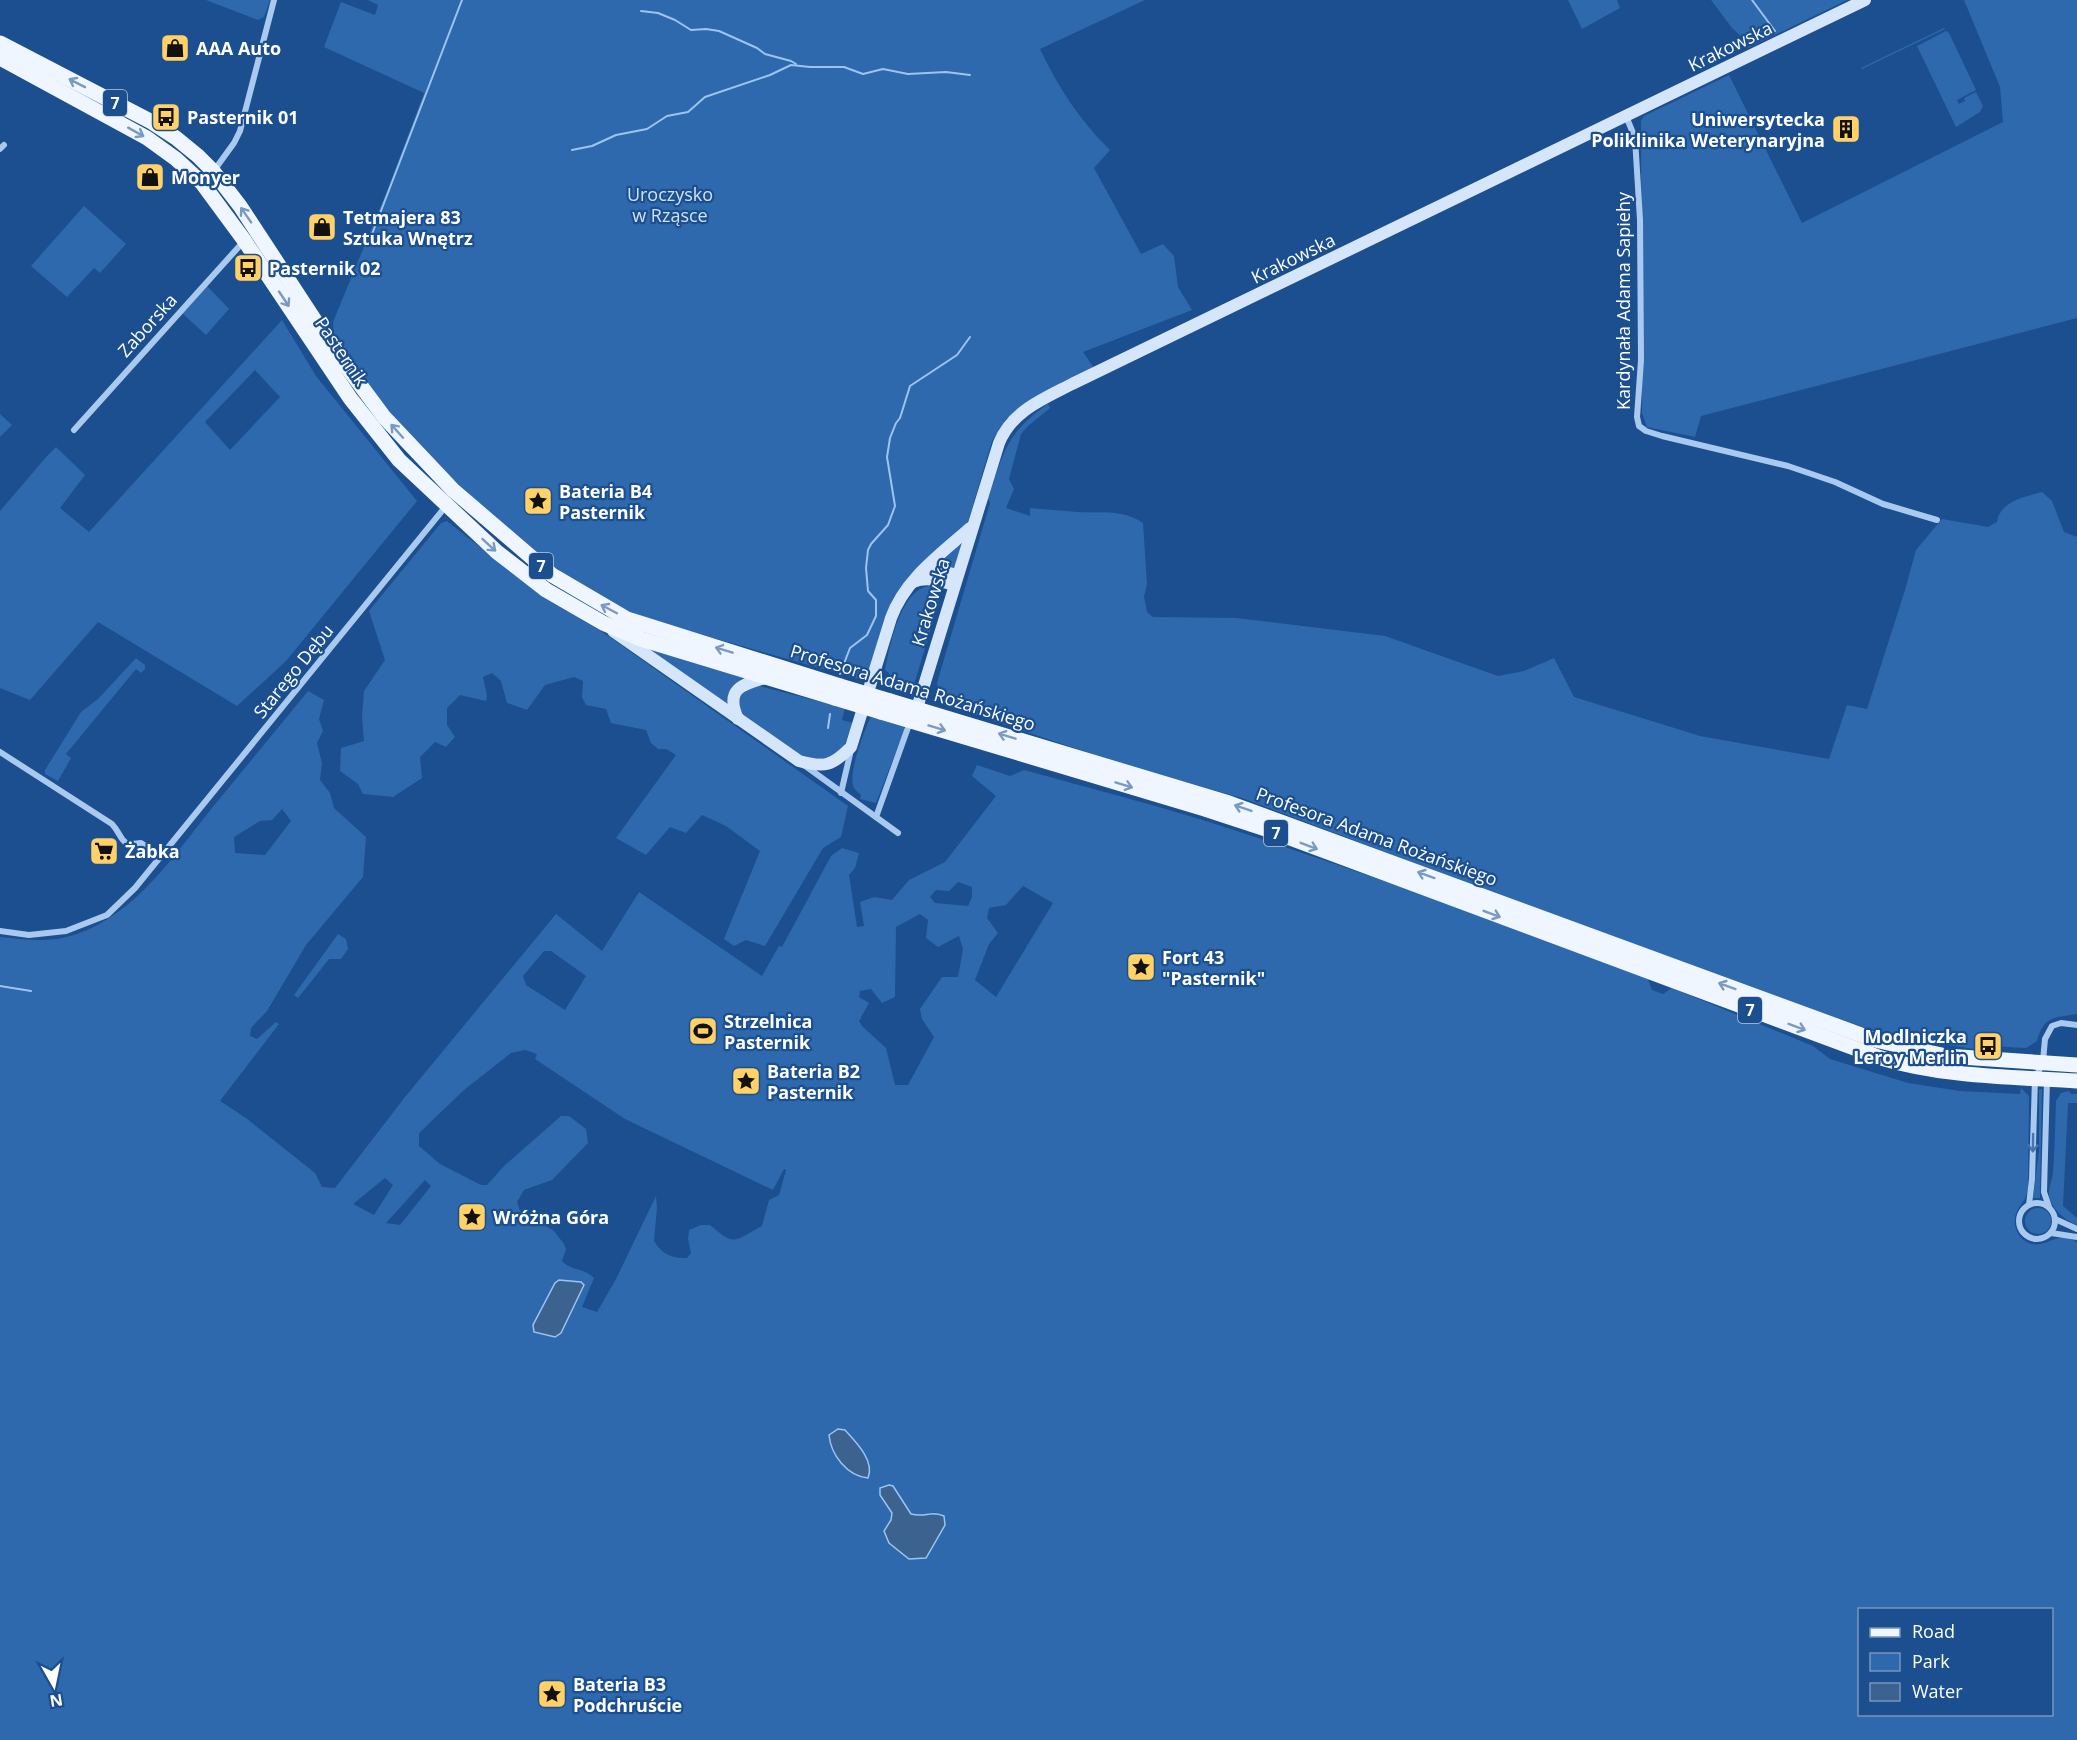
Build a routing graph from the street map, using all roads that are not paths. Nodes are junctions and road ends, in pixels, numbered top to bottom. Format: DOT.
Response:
graph roads {
  1 [pos="274,0"];
  2 [pos="1865,0"];
  3 [pos="0,43"];
  4 [pos="0,58"];
  5 [pos="1626,116"];
  6 [pos="213,171"];
  7 [pos="202,183"];
  8 [pos="244,240"];
  9 [pos="75,430"];
  10 [pos="437,474"];
  11 [pos="423,485"];
  12 [pos="446,506"];
  13 [pos="1937,520"];
  14 [pos="972,526"];
  15 [pos="925,569"];
  16 [pos="955,580"];
  17 [pos="912,582"];
  18 [pos="603,623"];
  19 [pos="663,631"];
  20 [pos="669,647"];
  21 [pos="770,677"];
  22 [pos="837,692"];
  23 [pos="914,714"];
  24 [pos="738,720"];
  25 [pos="851,747"];
  26 [pos="0,752"];
  27 [pos="799,761"];
  28 [pos="841,793"];
  29 [pos="876,817"];
  30 [pos="898,833"];
  31 [pos="163,854"];
  32 [pos="0,931"];
  33 [pos="2077,1025"];
  34 [pos="2043,1063"];
  35 [pos="2077,1065"];
  36 [pos="2041,1079"];
  37 [pos="2077,1081"];
  38 [pos="2029,1205"];
  39 [pos="2049,1207"];
  40 [pos="2055,1219"];
  41 [pos="2077,1228"];
  42 [pos="2051,1233"];
  43 [pos="2077,1237"];
  1 -- 6 [label="street"];
  2 -- 5 [label="street, Krakowska"];
  6 -- 3 [label="main road, Pasternik / 7, one-way"];
  4 -- 7 [label="main road, Pasternik / 7, one-way"];
  5 -- 13 [label="street, Kardynała Adama Sapiehy"];
  5 -- 14 [label="street, Krakowska"];
  6 -- 7 [label="street"];
  10 -- 6 [label="main road, Pasternik / 7, one-way"];
  7 -- 8 [label="main road, Pasternik / 7"];
  8 -- 9 [label="street, Zaborska"];
  8 -- 11 [label="main road, Pasternik / 7, one-way"];
  10 -- 11 [label="main road"];
  19 -- 10 [label="main road, Pasternik / 7, one-way"];
  11 -- 12 [label="main road, Pasternik / 7"];
  12 -- 18 [label="main road, Pasternik / 7, one-way"];
  12 -- 31 [label="street, Starego Dębu"];
  14 -- 15 [label="street"];
  14 -- 16 [label="street, Krakowska"];
  15 -- 16 [label="street"];
  15 -- 17 [label="street"];
  16 -- 17 [label="street"];
  16 -- 23 [label="street, Krakowska"];
  17 -- 25 [label="street"];
  18 -- 20 [label="main road, Pasternik / 7"];
  18 -- 24 [label="street"];
  22 -- 19 [label="main road, Profesora Adama Rożańskiego / 7, one-way"];
  20 -- 21 [label="main road, Profesora Adama Rożańskiego / 7"];
  21 -- 22 [label="main road, Profesora Adama Rożańskiego / 7"];
  21 -- 24 [label="street"];
  22 -- 23 [label="main road, Profesora Adama Rożańskiego / 7, bridge"];
  23 -- 29 [label="street"];
  34 -- 23 [label="main road, Profesora Adama Rożańskiego / 7, one-way"];
  23 -- 36 [label="main road, Profesora Adama Rożańskiego / 7, one-way"];
  24 -- 27 [label="street"];
  25 -- 27 [label="street"];
  25 -- 28 [label="street"];
  26 -- 31 [label="street"];
  27 -- 28 [label="street"];
  28 -- 29 [label="street"];
  29 -- 30 [label="street"];
  31 -- 32 [label="street, Starego Dębu"];
  33 -- 34 [label="street"];
  34 -- 35 [label="main road, Profesora Adama Rożańskiego / 7"];
  34 -- 36 [label="street"];
  34 -- 36 [label="street"];
  36 -- 37 [label="main road, Profesora Adama Rożańskiego / 7"];
  36 -- 38 [label="street, one-way"];
  36 -- 39 [label="street"];
  38 -- 39 [label="street"];
  38 -- 42 [label="street"];
  39 -- 40 [label="street"];
  40 -- 41 [label="street"];
  40 -- 42 [label="street"];
  42 -- 43 [label="street"];
}
